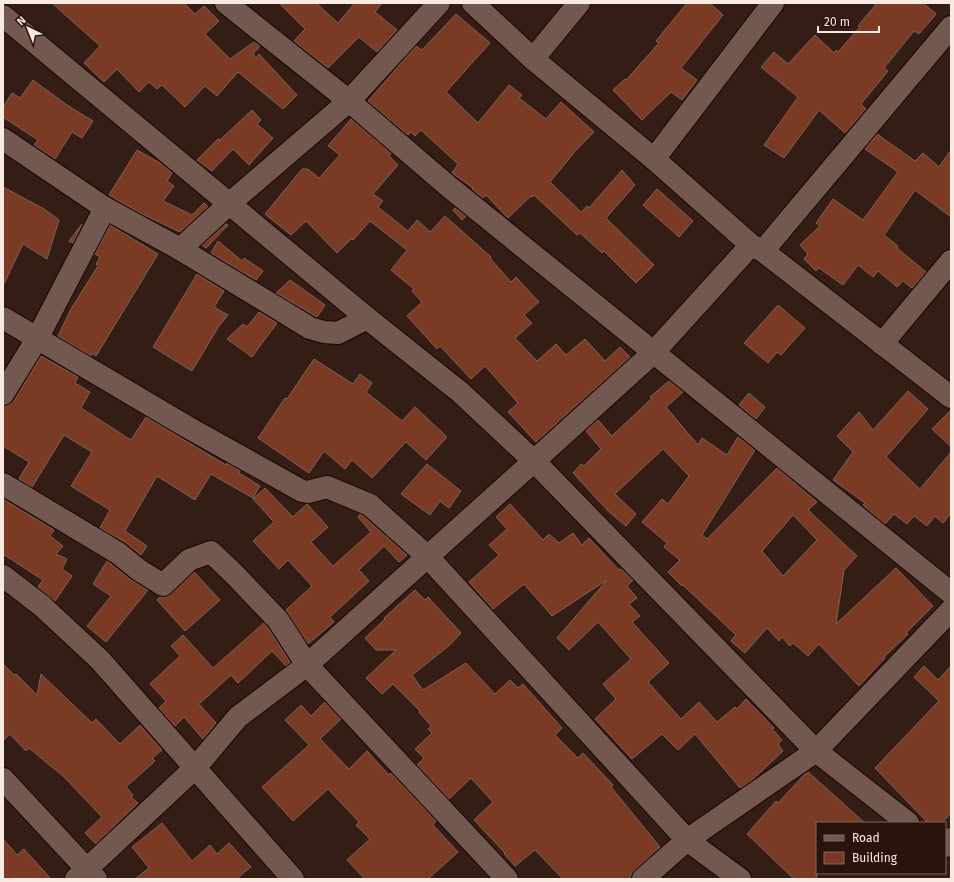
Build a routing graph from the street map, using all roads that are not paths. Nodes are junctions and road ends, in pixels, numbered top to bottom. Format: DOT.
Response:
graph roads {
  1 [pos="226,3"];
  2 [pos="439,3"];
  3 [pos="473,3"];
  4 [pos="579,3"];
  5 [pos="773,3"];
  6 [pos="3,16"];
  7 [pos="951,27"];
  8 [pos="533,59"];
  9 [pos="349,101"];
  10 [pos="3,139"];
  11 [pos="654,159"];
  12 [pos="229,204"];
  13 [pos="105,208"];
  14 [pos="757,248"];
  15 [pos="180,249"];
  16 [pos="951,261"];
  17 [pos="3,318"];
  18 [pos="367,318"];
  19 [pos="37,339"];
  20 [pos="882,344"];
  21 [pos="653,353"];
  22 [pos="3,394"];
  23 [pos="951,398"];
  24 [pos="534,461"];
  25 [pos="3,484"];
  26 [pos="428,556"];
  27 [pos="3,576"];
  28 [pos="951,593"];
  29 [pos="951,610"];
  30 [pos="306,665"];
  31 [pos="816,752"];
  32 [pos="195,768"];
  33 [pos="3,779"];
  34 [pos="907,822"];
  35 [pos="686,840"];
  36 [pos="86,876"];
  37 [pos="293,879"];
  38 [pos="507,879"];
  39 [pos="643,879"];
  40 [pos="740,879"];
  1 -- 9 [label="street"];
  2 -- 9 [label="street"];
  3 -- 8 [label="street"];
  4 -- 8 [label="street"];
  5 -- 11 [label="street"];
  6 -- 12 [label="street"];
  7 -- 14 [label="street"];
  8 -- 11 [label="street"];
  9 -- 12 [label="street"];
  9 -- 21 [label="street"];
  10 -- 13 [label="street"];
  11 -- 14 [label="street"];
  12 -- 15 [label="street"];
  12 -- 18 [label="street"];
  13 -- 15 [label="street"];
  13 -- 19 [label="street"];
  14 -- 20 [label="street"];
  14 -- 21 [label="street"];
  15 -- 18 [label="street"];
  16 -- 20 [label="street"];
  17 -- 19 [label="street"];
  18 -- 24 [label="street"];
  19 -- 22 [label="street"];
  19 -- 26 [label="street"];
  20 -- 23 [label="street"];
  21 -- 24 [label="street"];
  21 -- 28 [label="street"];
  24 -- 26 [label="street"];
  24 -- 31 [label="street"];
  25 -- 30 [label="street"];
  26 -- 30 [label="street"];
  26 -- 35 [label="street"];
  27 -- 32 [label="street"];
  29 -- 31 [label="street"];
  30 -- 32 [label="street"];
  30 -- 38 [label="street"];
  31 -- 34 [label="street"];
  31 -- 35 [label="street"];
  32 -- 36 [label="street"];
  32 -- 37 [label="street"];
  33 -- 36 [label="street"];
  35 -- 39 [label="street"];
  35 -- 40 [label="street"];
}
